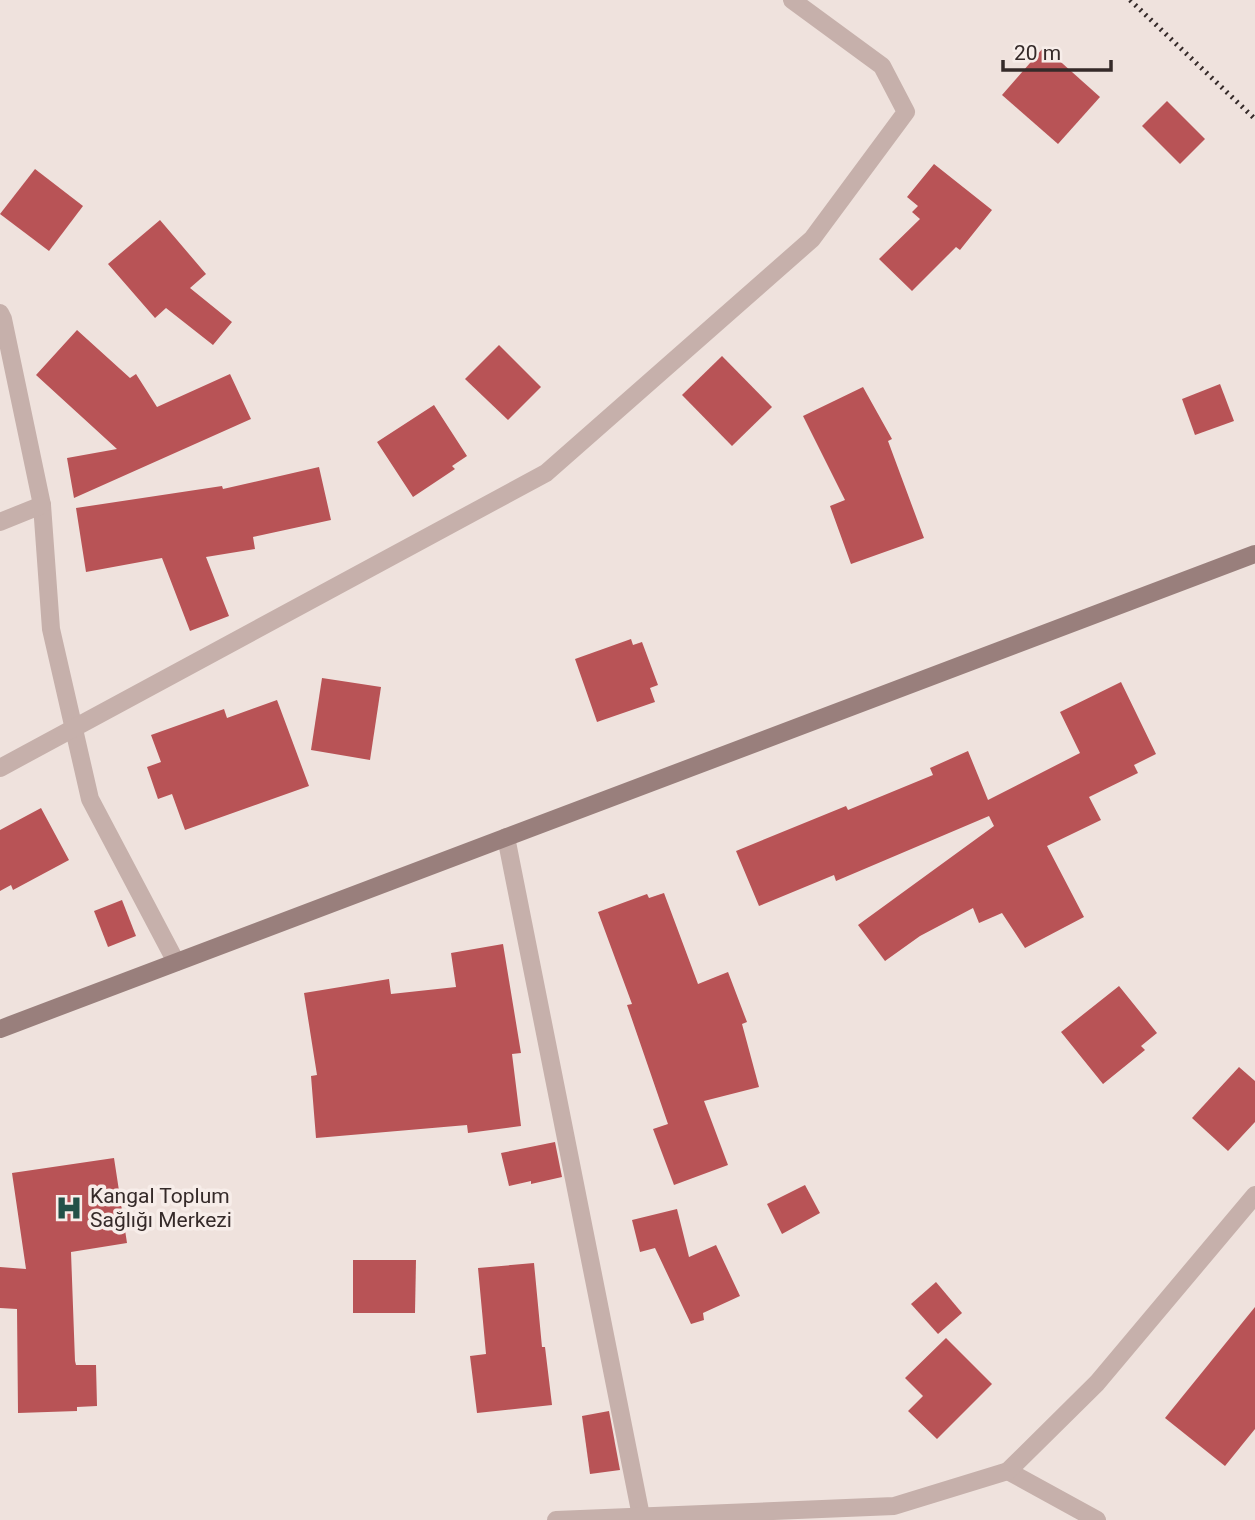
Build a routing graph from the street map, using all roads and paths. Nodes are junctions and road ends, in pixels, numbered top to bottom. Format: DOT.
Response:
graph roads {
  1 [pos="792,0"];
  2 [pos="0,313"];
  3 [pos="42,505"];
  4 [pos="0,522"];
  5 [pos="1255,554"];
  6 [pos="74,728"];
  7 [pos="0,768"];
  8 [pos="506,837"];
  9 [pos="176,962"];
  10 [pos="0,1029"];
  11 [pos="1255,1195"];
  12 [pos="1008,1471"];
  13 [pos="641,1516"];
  14 [pos="556,1520"];
  15 [pos="1097,1520"];
  1 -- 6 [label="street"];
  2 -- 3 [label="street"];
  3 -- 4 [label="street"];
  3 -- 6 [label="street"];
  5 -- 8 [label="street"];
  6 -- 7 [label="street"];
  6 -- 9 [label="street"];
  8 -- 9 [label="street"];
  8 -- 13 [label="street"];
  9 -- 10 [label="street"];
  11 -- 12 [label="street"];
  12 -- 13 [label="street"];
  12 -- 15 [label="street"];
  13 -- 14 [label="street"];
}
